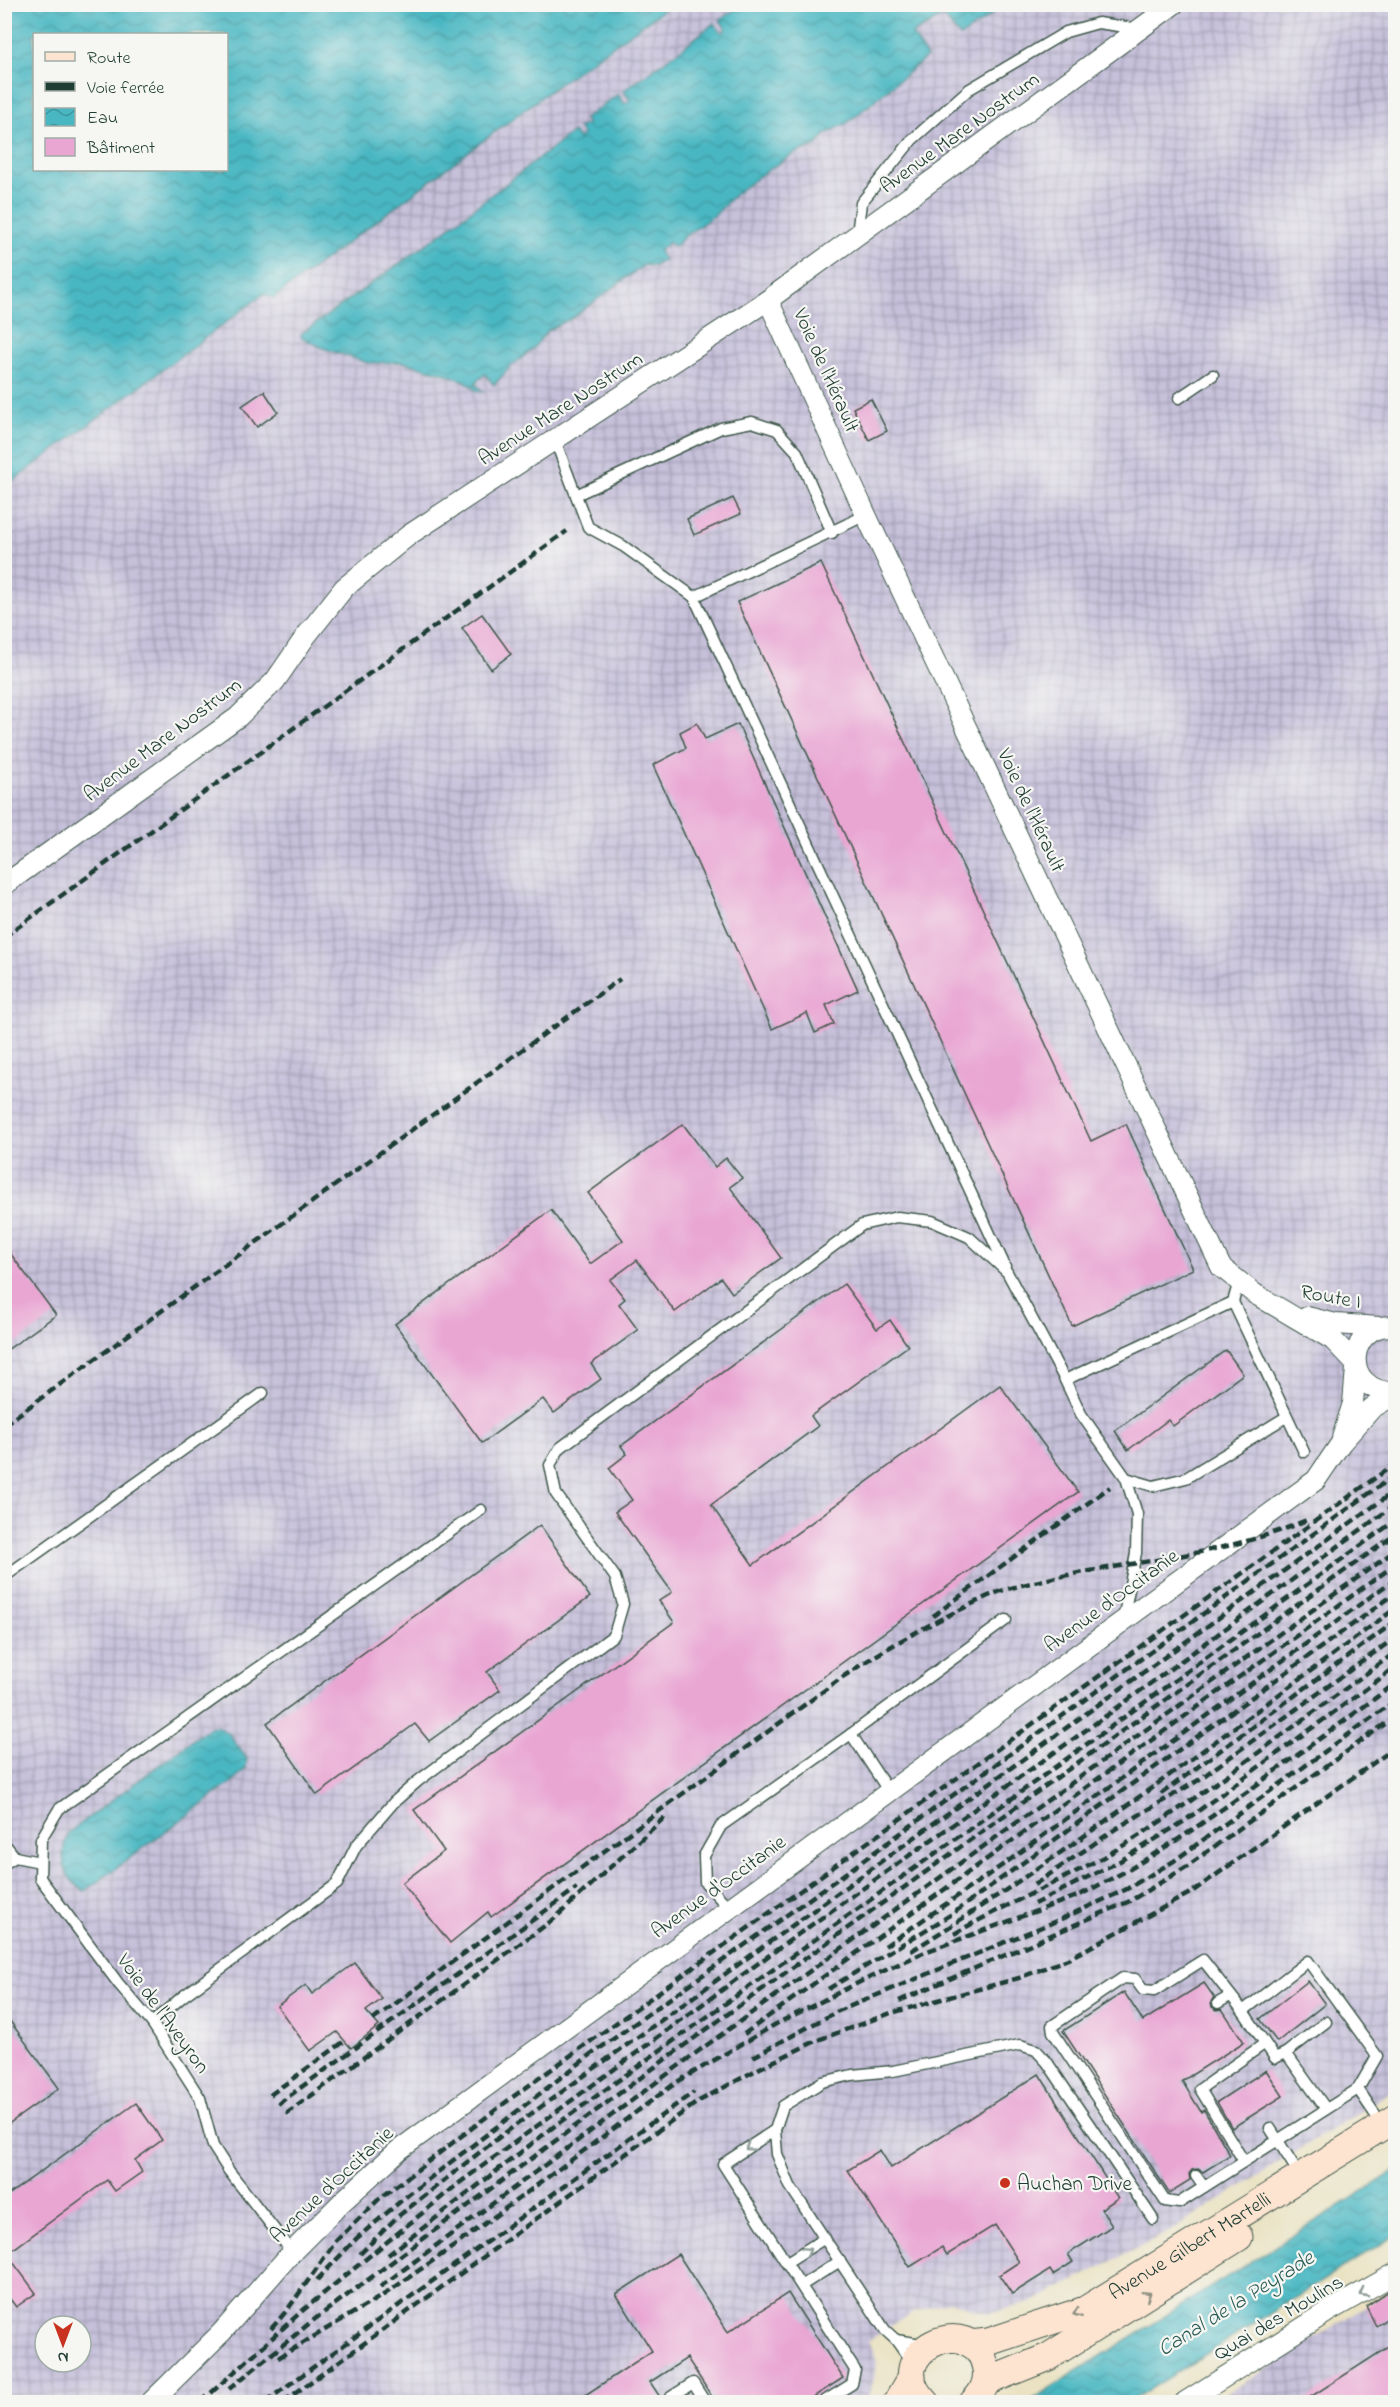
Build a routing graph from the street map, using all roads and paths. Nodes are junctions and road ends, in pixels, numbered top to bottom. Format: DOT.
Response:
graph roads {
  1 [pos="1174,4"];
  2 [pos="1141,29"];
  3 [pos="857,235"];
  4 [pos="768,300"];
  5 [pos="1213,375"];
  6 [pos="1179,398"];
  7 [pos="555,440"];
  8 [pos="576,495"];
  9 [pos="866,515"];
  10 [pos="832,533"];
  11 [pos="694,597"];
  12 [pos="5,884"];
  13 [pos="1007,1272"];
  14 [pos="1239,1281"];
  15 [pos="1233,1302"];
  16 [pos="1287,1312"];
  17 [pos="1387,1327"];
  18 [pos="1355,1365"];
  19 [pos="1065,1380"];
  20 [pos="263,1393"];
  21 [pos="1395,1393"];
  22 [pos="1286,1417"];
  23 [pos="1341,1443"];
  24 [pos="1304,1452"];
  25 [pos="1126,1478"];
  26 [pos="481,1510"];
  27 [pos="4,1577"];
  28 [pos="1006,1620"];
  29 [pos="1123,1621"];
  30 [pos="851,1734"];
  31 [pos="889,1792"];
  32 [pos="4,1843"];
  33 [pos="15,1857"];
  34 [pos="40,1862"];
  35 [pos="4,1864"];
  36 [pos="729,1908"];
  37 [pos="1230,1996"];
  38 [pos="1087,2002"];
  39 [pos="1218,2003"];
  40 [pos="1094,2011"];
  41 [pos="1243,2011"];
  42 [pos="1326,2022"];
  43 [pos="152,2023"];
  44 [pos="1264,2044"];
  45 [pos="1287,2053"];
  46 [pos="1358,2089"];
  47 [pos="1326,2109"];
  48 [pos="1391,2127"];
  49 [pos="1270,2128"];
  50 [pos="775,2130"];
  51 [pos="1277,2139"];
  52 [pos="1243,2160"];
  53 [pos="1197,2176"];
  54 [pos="1301,2177"];
  55 [pos="1204,2187"];
  56 [pos="1153,2219"];
  57 [pos="825,2238"];
  58 [pos="292,2252"];
  59 [pos="787,2262"];
  60 [pos="840,2262"];
  61 [pos="1395,2273"];
  62 [pos="802,2285"];
  63 [pos="896,2340"];
  64 [pos="970,2344"];
  65 [pos="918,2362"];
  66 [pos="977,2397"];
  67 [pos="152,2403"];
  68 [pos="674,2403"];
  69 [pos="705,2403"];
  70 [pos="823,2403"];
  71 [pos="897,2403"];
  72 [pos="925,2403"];
  73 [pos="1185,2403"];
  1 -- 2 [label="street, Avenue Mare Nostrum"];
  2 -- 3 [label="street, Avenue Mare Nostrum"];
  2 -- 3 [label="lane"];
  3 -- 4 [label="street, Avenue Mare Nostrum"];
  4 -- 7 [label="street, Avenue Mare Nostrum"];
  4 -- 9 [label="street, Voie de l'Hérault"];
  5 -- 6 [label="lane"];
  7 -- 8 [label="lane"];
  7 -- 12 [label="street, Avenue Mare Nostrum"];
  8 -- 10 [label="lane"];
  8 -- 11 [label="lane"];
  9 -- 10 [label="lane"];
  9 -- 14 [label="street, Voie de l'Hérault"];
  10 -- 11 [label="lane"];
  11 -- 13 [label="lane"];
  13 -- 19 [label="lane"];
  13 -- 43 [label="lane"];
  14 -- 15 [label="lane"];
  14 -- 16 [label="street, Voie de l'Hérault"];
  15 -- 19 [label="lane"];
  15 -- 22 [label="lane"];
  16 -- 17 [label="street, Route I"];
  16 -- 18 [label="street, Route I"];
  17 -- 18 [label="street, Avenue d'Occitanie"];
  18 -- 21 [label="street, Avenue d'Occitanie"];
  18 -- 23 [label="street, Avenue d'Occitanie"];
  19 -- 25 [label="lane"];
  20 -- 27 [label="lane"];
  21 -- 23 [label="street, Avenue d'Occitanie"];
  22 -- 24 [label="lane"];
  22 -- 25 [label="lane"];
  23 -- 29 [label="street, Avenue d'Occitanie"];
  25 -- 29 [label="lane"];
  26 -- 34 [label="lane"];
  28 -- 30 [label="lane"];
  29 -- 31 [label="street, Avenue d'Occitanie"];
  30 -- 31 [label="lane"];
  30 -- 36 [label="lane"];
  31 -- 36 [label="street, Avenue d'Occitanie"];
  32 -- 33 [label="lane"];
  33 -- 34 [label="lane"];
  33 -- 35 [label="lane"];
  34 -- 43 [label="lane, Voie de l'Aveyron"];
  36 -- 58 [label="street, Avenue d'Occitanie"];
  37 -- 38 [label="lane"];
  37 -- 39 [label="lane"];
  37 -- 41 [label="lane"];
  38 -- 40 [label="lane"];
  38 -- 55 [label="lane"];
  41 -- 44 [label="lane"];
  41 -- 46 [label="lane"];
  42 -- 45 [label="lane"];
  43 -- 58 [label="lane, Voie de l'Aveyron"];
  44 -- 45 [label="lane"];
  44 -- 52 [label="lane"];
  45 -- 47 [label="lane"];
  46 -- 47 [label="lane"];
  46 -- 48 [label="lane"];
  47 -- 51 [label="lane"];
  48 -- 54 [label="main road, Avenue Gilbert Martelli"];
  66 -- 48 [label="main road, Avenue Gilbert Martelli, one-way"];
  49 -- 51 [label="lane"];
  50 -- 56 [label="lane"];
  50 -- 57 [label="lane"];
  50 -- 59 [label="lane, one-way"];
  51 -- 52 [label="lane"];
  51 -- 54 [label="lane"];
  52 -- 55 [label="lane"];
  53 -- 55 [label="lane"];
  54 -- 64 [label="main road, Avenue Gilbert Martelli, one-way"];
  59 -- 57 [label="lane, one-way"];
  57 -- 60 [label="lane"];
  58 -- 67 [label="street, Avenue d'Occitanie"];
  59 -- 62 [label="lane"];
  60 -- 62 [label="lane"];
  60 -- 63 [label="lane"];
  61 -- 73 [label="street, Quai des Moulins, one-way"];
  62 -- 70 [label="lane"];
  63 -- 65 [label="lane"];
  63 -- 65 [label="lane"];
  64 -- 65 [label="main road"];
  64 -- 66 [label="main road"];
  65 -- 71 [label="main road"];
  65 -- 72 [label="main road"];
  68 -- 69 [label="lane"];
}
